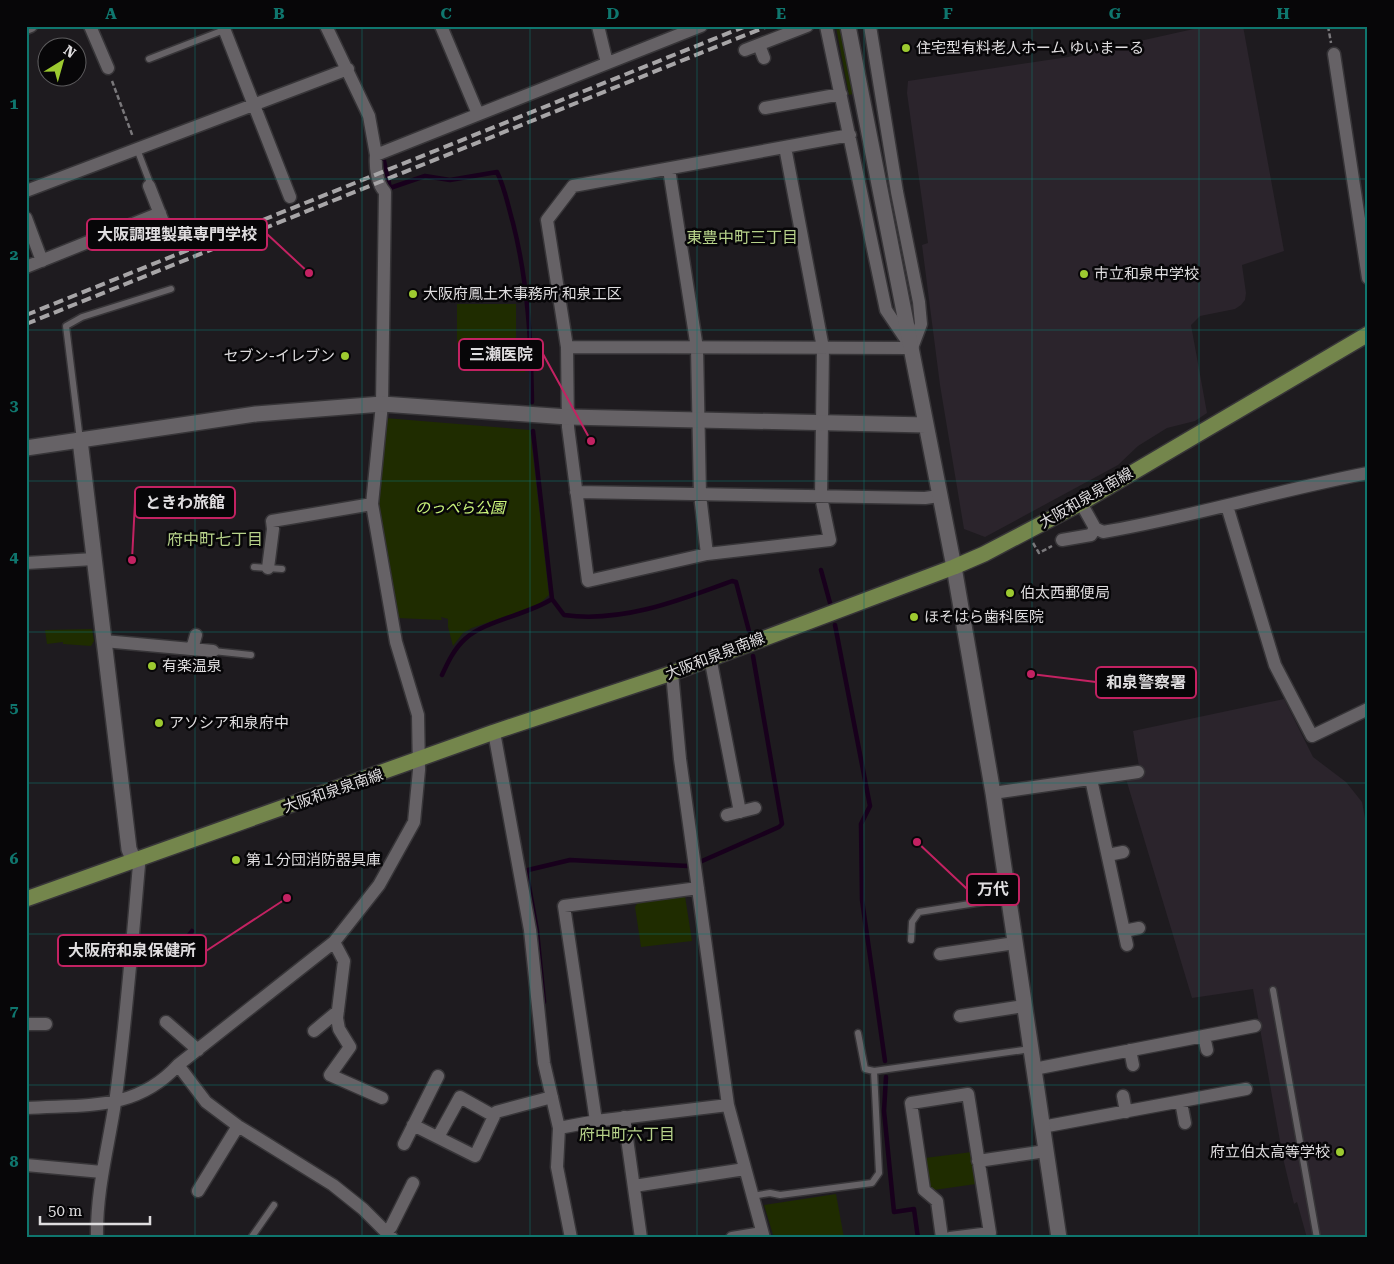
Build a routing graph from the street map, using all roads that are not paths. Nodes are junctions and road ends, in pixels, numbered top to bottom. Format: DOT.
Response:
graph roads {
  1 [pos="31,26"];
  2 [pos="90,26"];
  3 [pos="326,26"];
  4 [pos="441,26"];
  5 [pos="598,26"];
  6 [pos="701,26"];
  7 [pos="807,26"];
  8 [pos="826,26"];
  9 [pos="848,26"];
  10 [pos="870,26"];
  11 [pos="26,28"];
  12 [pos="224,28"];
  13 [pos="759,45"];
  14 [pos="745,50"];
  15 [pos="1334,54"];
  16 [pos="764,58"];
  17 [pos="149,59"];
  18 [pos="607,62"];
  19 [pos="108,68"];
  20 [pos="348,69"];
  21 [pos="841,94"];
  22 [pos="255,105"];
  23 [pos="765,108"];
  24 [pos="478,114"];
  25 [pos="850,135"];
  26 [pos="785,147"];
  27 [pos="137,149"];
  28 [pos="376,155"];
  29 [pos="669,168"];
  30 [pos="149,186"];
  31 [pos="26,192"];
  32 [pos="290,197"];
  33 [pos="160,213"];
  34 [pos="26,218"];
  35 [pos="171,242"];
  36 [pos="42,260"];
  37 [pos="26,267"];
  38 [pos="1368,278"];
  39 [pos="171,289"];
  40 [pos="1368,334"];
  41 [pos="567,348"];
  42 [pos="697,348"];
  43 [pos="823,348"];
  44 [pos="912,348"];
  45 [pos="382,404"];
  46 [pos="568,417"];
  47 [pos="699,420"];
  48 [pos="823,422"];
  49 [pos="926,425"];
  50 [pos="80,440"];
  51 [pos="26,448"];
  52 [pos="1368,473"];
  53 [pos="576,492"];
  54 [pos="700,495"];
  55 [pos="821,496"];
  56 [pos="939,496"];
  57 [pos="1081,503"];
  58 [pos="372,504"];
  59 [pos="1227,506"];
  60 [pos="1095,528"];
  61 [pos="1062,540"];
  62 [pos="707,554"];
  63 [pos="94,559"];
  64 [pos="26,563"];
  65 [pos="254,567"];
  66 [pos="268,568"];
  67 [pos="282,568"];
  68 [pos="954,568"];
  69 [pos="196,635"];
  70 [pos="104,641"];
  71 [pos="192,650"];
  72 [pos="213,651"];
  73 [pos="251,655"];
  74 [pos="710,657"];
  75 [pos="672,673"];
  76 [pos="1368,709"];
  77 [pos="494,732"];
  78 [pos="420,761"];
  79 [pos="1138,772"];
  80 [pos="1091,779"];
  81 [pos="993,793"];
  82 [pos="754,808"];
  83 [pos="740,812"];
  84 [pos="727,815"];
  85 [pos="1123,852"];
  86 [pos="1108,855"];
  87 [pos="134,861"];
  88 [pos="698,888"];
  89 [pos="1008,898"];
  90 [pos="26,899"];
  91 [pos="1139,928"];
  92 [pos="1124,931"];
  93 [pos="911,940"];
  94 [pos="334,942"];
  95 [pos="1015,943"];
  96 [pos="1127,945"];
  97 [pos="940,954"];
  98 [pos="1273,990"];
  99 [pos="1024,1006"];
  100 [pos="338,1011"];
  101 [pos="960,1016"];
  102 [pos="166,1022"];
  103 [pos="26,1024"];
  104 [pos="46,1024"];
  105 [pos="1256,1026"];
  106 [pos="314,1032"];
  107 [pos="858,1033"];
  108 [pos="1204,1036"];
  109 [pos="1031,1049"];
  110 [pos="198,1050"];
  111 [pos="1130,1050"];
  112 [pos="1207,1050"];
  113 [pos="178,1065"];
  114 [pos="1133,1065"];
  115 [pos="1034,1069"];
  116 [pos="874,1071"];
  117 [pos="438,1076"];
  118 [pos="1246,1089"];
  119 [pos="1123,1096"];
  120 [pos="382,1098"];
  121 [pos="552,1098"];
  122 [pos="115,1102"];
  123 [pos="1181,1102"];
  124 [pos="728,1105"];
  125 [pos="26,1108"];
  126 [pos="1126,1112"];
  127 [pos="494,1116"];
  128 [pos="624,1117"];
  129 [pos="596,1121"];
  130 [pos="1185,1123"];
  131 [pos="413,1125"];
  132 [pos="238,1126"];
  133 [pos="1042,1127"];
  134 [pos="559,1128"];
  135 [pos="438,1137"];
  136 [pos="404,1144"];
  137 [pos="1046,1151"];
  138 [pos="978,1161"];
  139 [pos="26,1165"];
  140 [pos="745,1169"];
  141 [pos="102,1172"];
  142 [pos="413,1183"];
  143 [pos="634,1186"];
  144 [pos="198,1192"];
  145 [pos="752,1196"];
  146 [pos="274,1205"];
  147 [pos="389,1235"];
  148 [pos="763,1236"];
  149 [pos="97,1238"];
  150 [pos="251,1238"];
  151 [pos="571,1238"];
  152 [pos="640,1238"];
  153 [pos="732,1238"];
  154 [pos="942,1238"];
  155 [pos="950,1238"];
  156 [pos="1060,1238"];
  157 [pos="1317,1238"];
  1 -- 11 [label="street"];
  2 -- 19 [label="street"];
  3 -- 20 [label="street"];
  4 -- 24 [label="street"];
  5 -- 18 [label="street"];
  6 -- 18 [label="street"];
  7 -- 13 [label="street"];
  8 -- 21 [label="street"];
  9 -- 44 [label="street"];
  10 -- 44 [label="street"];
  12 -- 17 [label="lane"];
  12 -- 22 [label="street"];
  13 -- 14 [label="street"];
  13 -- 16 [label="street"];
  15 -- 38 [label="street"];
  18 -- 24 [label="street"];
  20 -- 22 [label="street"];
  20 -- 28 [label="street"];
  21 -- 23 [label="street"];
  21 -- 25 [label="street"];
  22 -- 27 [label="street"];
  22 -- 32 [label="street"];
  24 -- 28 [label="street"];
  25 -- 26 [label="street"];
  25 -- 44 [label="street"];
  26 -- 29 [label="street"];
  26 -- 43 [label="street"];
  27 -- 30 [label="lane"];
  27 -- 31 [label="street"];
  28 -- 45 [label="street"];
  29 -- 41 [label="street"];
  29 -- 42 [label="street"];
  30 -- 33 [label="street"];
  33 -- 35 [label="street"];
  33 -- 36 [label="street"];
  34 -- 36 [label="street"];
  36 -- 37 [label="street"];
  39 -- 50 [label="lane"];
  40 -- 57 [label="main road, 大阪和泉泉南線"];
  41 -- 42 [label="street"];
  41 -- 46 [label="street"];
  42 -- 43 [label="street"];
  42 -- 47 [label="street"];
  43 -- 44 [label="street"];
  43 -- 48 [label="street"];
  44 -- 49 [label="street"];
  45 -- 46 [label="street"];
  45 -- 50 [label="street"];
  45 -- 58 [label="street"];
  46 -- 47 [label="street"];
  46 -- 53 [label="street"];
  47 -- 48 [label="street"];
  47 -- 54 [label="street"];
  48 -- 49 [label="street"];
  48 -- 55 [label="street"];
  49 -- 56 [label="street"];
  50 -- 51 [label="street"];
  50 -- 63 [label="street"];
  52 -- 59 [label="street"];
  53 -- 54 [label="street"];
  53 -- 62 [label="street"];
  54 -- 55 [label="street"];
  54 -- 62 [label="street"];
  55 -- 56 [label="street"];
  55 -- 62 [label="street"];
  56 -- 68 [label="street"];
  57 -- 60 [label="street"];
  57 -- 68 [label="main road, 大阪和泉泉南線"];
  58 -- 66 [label="street"];
  58 -- 78 [label="street"];
  59 -- 60 [label="street"];
  59 -- 76 [label="street"];
  60 -- 61 [label="street"];
  63 -- 64 [label="street"];
  63 -- 70 [label="street"];
  65 -- 66 [label="lane"];
  66 -- 67 [label="lane"];
  68 -- 74 [label="main road, 大阪和泉泉南線"];
  68 -- 81 [label="street"];
  69 -- 71 [label="street"];
  70 -- 71 [label="street"];
  70 -- 87 [label="street"];
  71 -- 72 [label="street"];
  72 -- 73 [label="lane"];
  74 -- 75 [label="main road, 大阪和泉泉南線"];
  74 -- 83 [label="street"];
  75 -- 77 [label="main road, 大阪和泉泉南線"];
  75 -- 88 [label="street"];
  77 -- 78 [label="main road, 大阪和泉泉南線"];
  77 -- 121 [label="street"];
  78 -- 87 [label="main road, 大阪和泉泉南線"];
  78 -- 94 [label="street"];
  79 -- 80 [label="street"];
  80 -- 81 [label="street"];
  80 -- 86 [label="street"];
  81 -- 89 [label="street"];
  82 -- 83 [label="street"];
  83 -- 84 [label="street"];
  85 -- 86 [label="street"];
  86 -- 92 [label="street"];
  87 -- 90 [label="main road, 大阪和泉泉南線"];
  87 -- 122 [label="street"];
  88 -- 124 [label="street"];
  88 -- 129 [label="street"];
  89 -- 93 [label="lane"];
  89 -- 95 [label="street"];
  91 -- 92 [label="street"];
  92 -- 96 [label="street"];
  94 -- 100 [label="street"];
  94 -- 110 [label="street"];
  95 -- 97 [label="street"];
  95 -- 99 [label="street"];
  98 -- 157 [label="lane"];
  99 -- 101 [label="street"];
  99 -- 109 [label="street"];
  100 -- 106 [label="street"];
  100 -- 120 [label="street"];
  102 -- 110 [label="street"];
  103 -- 104 [label="street"];
  105 -- 108 [label="street"];
  107 -- 116 [label="lane"];
  108 -- 111 [label="street"];
  108 -- 112 [label="street"];
  109 -- 115 [label="street"];
  109 -- 116 [label="lane"];
  110 -- 113 [label="street"];
  111 -- 114 [label="street"];
  111 -- 115 [label="street"];
  113 -- 122 [label="street"];
  113 -- 132 [label="street"];
  115 -- 133 [label="street"];
  116 -- 145 [label="lane"];
  117 -- 131 [label="street"];
  118 -- 123 [label="street"];
  119 -- 126 [label="street"];
  121 -- 127 [label="street"];
  121 -- 134 [label="street"];
  122 -- 125 [label="street"];
  122 -- 141 [label="street"];
  123 -- 126 [label="street"];
  123 -- 130 [label="street"];
  124 -- 128 [label="street"];
  124 -- 140 [label="street"];
  126 -- 133 [label="street"];
  127 -- 135 [label="street"];
  127 -- 135 [label="street"];
  128 -- 129 [label="street"];
  128 -- 143 [label="street"];
  129 -- 134 [label="street"];
  131 -- 135 [label="street"];
  131 -- 136 [label="street"];
  132 -- 144 [label="street"];
  132 -- 147 [label="street"];
  133 -- 137 [label="street"];
  134 -- 151 [label="street"];
  137 -- 138 [label="street"];
  137 -- 156 [label="street"];
  138 -- 154 [label="street"];
  138 -- 155 [label="street"];
  139 -- 141 [label="street"];
  140 -- 143 [label="street"];
  140 -- 145 [label="street"];
  141 -- 149 [label="street"];
  142 -- 147 [label="street"];
  143 -- 152 [label="street"];
  145 -- 148 [label="street"];
  146 -- 150 [label="lane"];
  148 -- 153 [label="street"];
}
